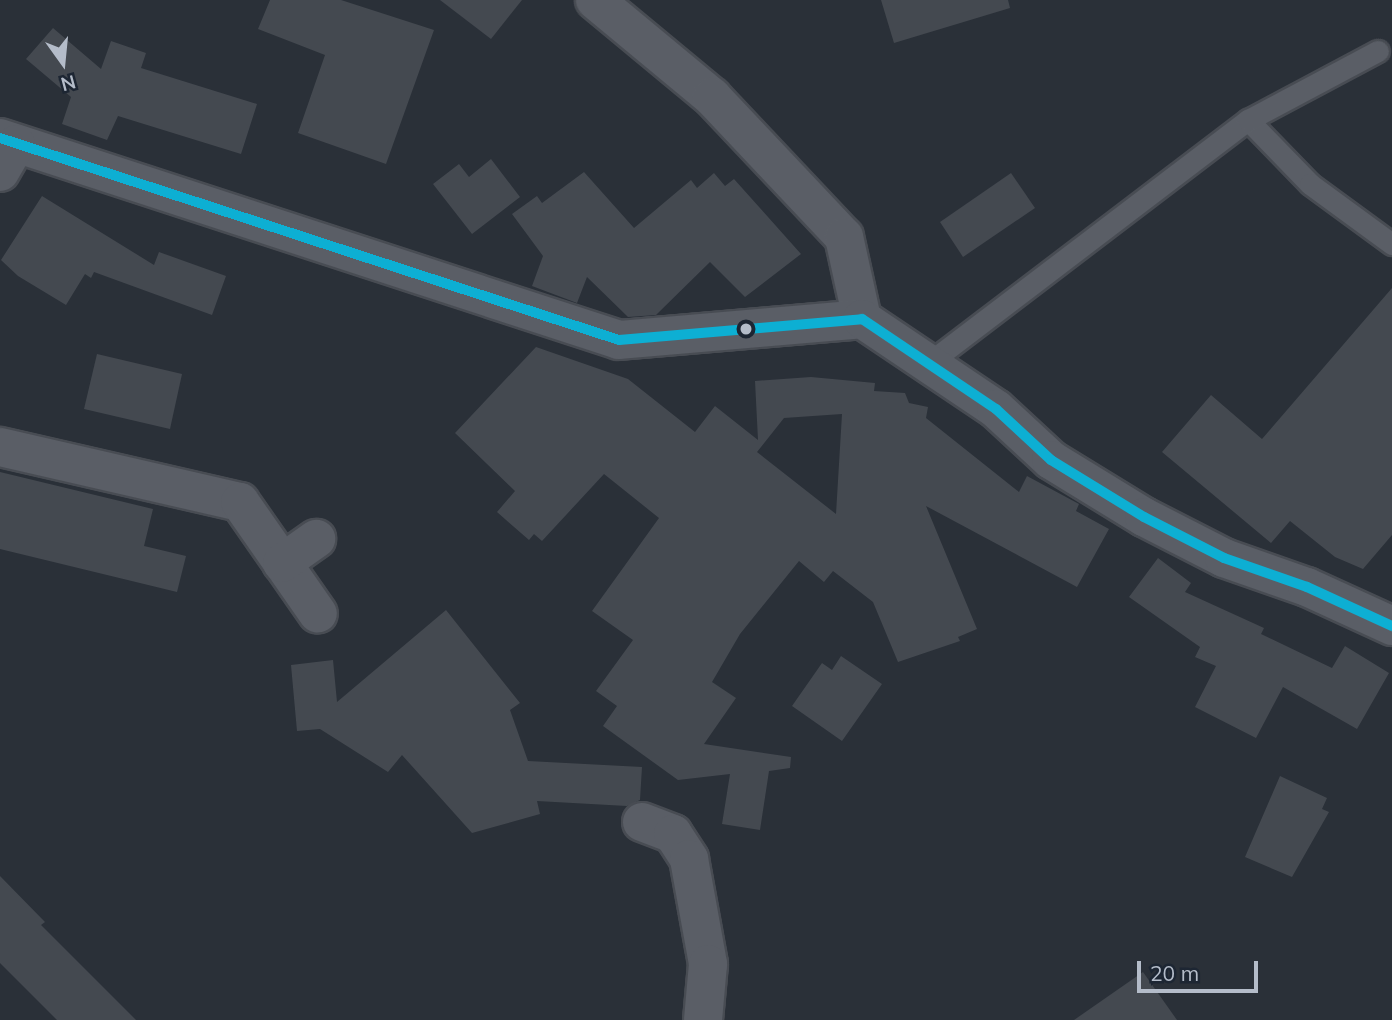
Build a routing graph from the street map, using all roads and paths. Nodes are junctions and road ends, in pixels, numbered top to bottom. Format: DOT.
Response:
graph roads {
  1 [pos="595,0"];
  2 [pos="1378,51"];
  3 [pos="1248,120"];
  4 [pos="5,151"];
  5 [pos="1392,244"];
  6 [pos="862,319"];
  7 [pos="930,362"];
  8 [pos="0,447"];
  9 [pos="316,539"];
  10 [pos="282,564"];
  11 [pos="318,614"];
  12 [pos="1392,626"];
  13 [pos="642,822"];
  14 [pos="703,1020"];
  1 -- 6 [label="street"];
  2 -- 3 [label="lane"];
  3 -- 5 [label="lane"];
  3 -- 7 [label="lane"];
  4 -- 6 [label="street"];
  6 -- 7 [label="street"];
  7 -- 12 [label="street"];
  8 -- 10 [label="street"];
  9 -- 10 [label="street"];
  10 -- 11 [label="street"];
  13 -- 14 [label="street"];
}
